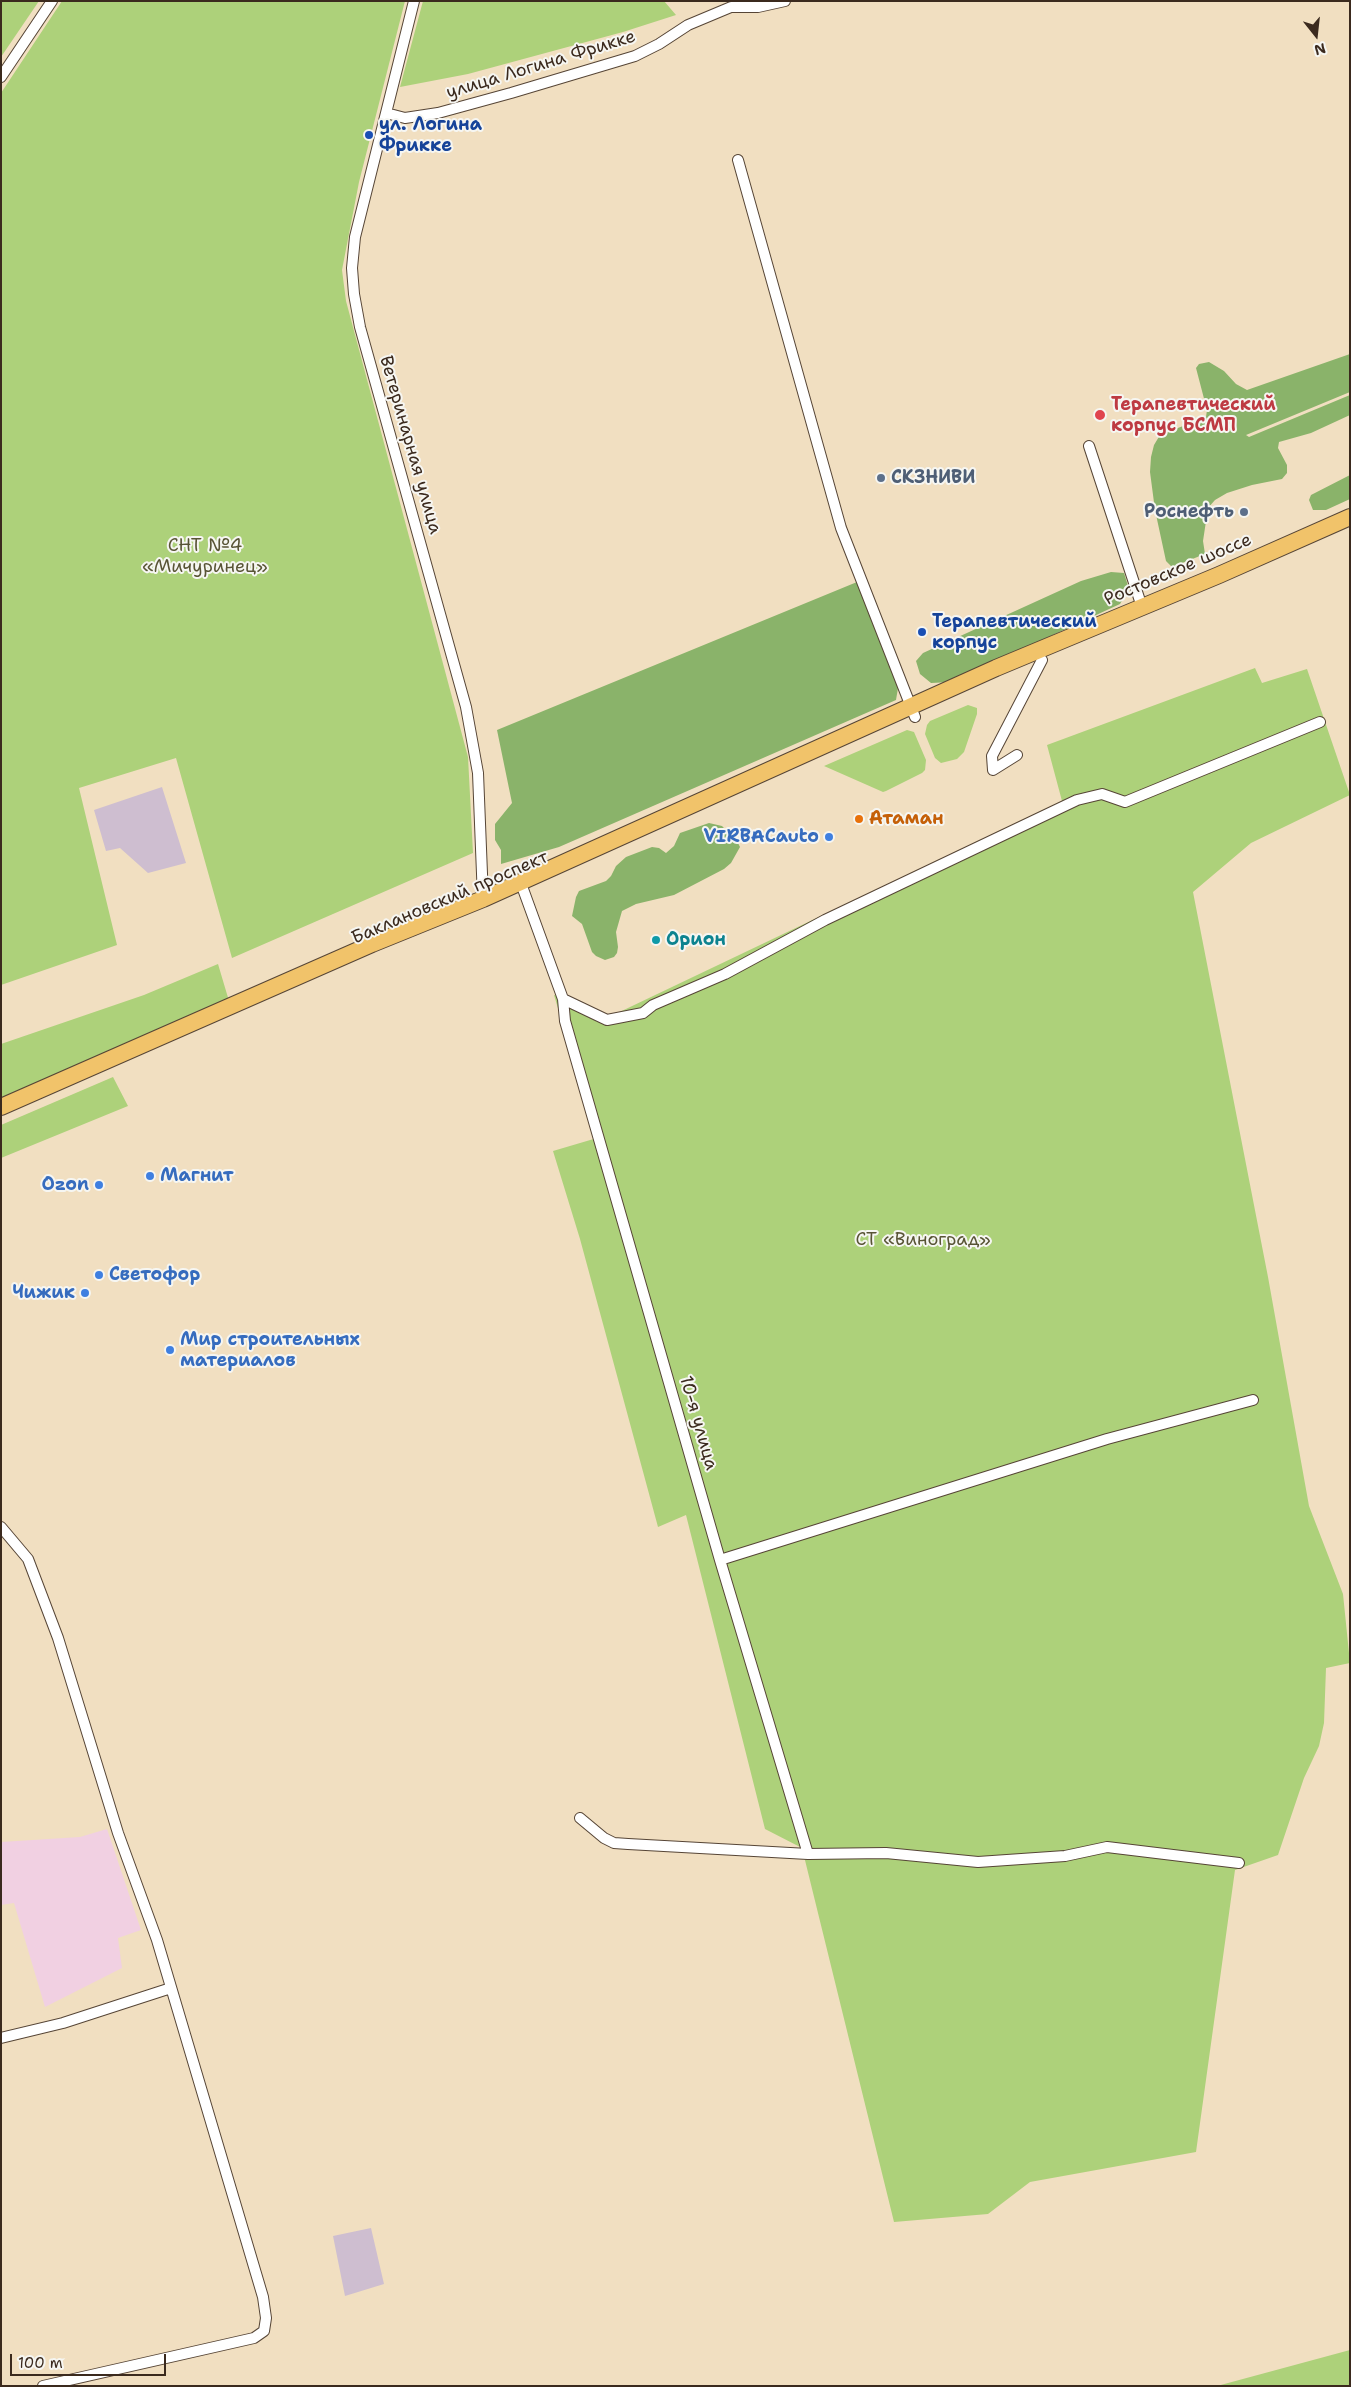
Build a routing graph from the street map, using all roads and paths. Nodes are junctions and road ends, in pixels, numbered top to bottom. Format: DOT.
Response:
graph roads {
  1 [pos="52,1"];
  2 [pos="414,1"];
  3 [pos="785,1"];
  4 [pos="1,77"];
  5 [pos="386,113"];
  6 [pos="738,160"];
  7 [pos="1089,446"];
  8 [pos="1350,517"];
  9 [pos="1350,527"];
  10 [pos="1142,607"];
  11 [pos="1042,660"];
  12 [pos="913,712"];
  13 [pos="1320,722"];
  14 [pos="1017,755"];
  15 [pos="523,889"];
  16 [pos="483,899"];
  17 [pos="563,999"];
  18 [pos="1,1107"];
  19 [pos="1,1116"];
  20 [pos="1253,1400"];
  21 [pos="1,1527"];
  22 [pos="720,1560"];
  23 [pos="580,1818"];
  24 [pos="808,1854"];
  25 [pos="1239,1863"];
  26 [pos="171,1988"];
  27 [pos="1,2038"];
  28 [pos="43,2386"];
  1 -- 4 [label="street"];
  2 -- 5 [label="street, Ветеринарная улица"];
  3 -- 5 [label="street, улица Логина Фрикке"];
  5 -- 16 [label="street, Ветеринарная улица"];
  6 -- 12 [label="street"];
  7 -- 10 [label="street"];
  8 -- 10 [label="main road, Ростовское шоссе"];
  9 -- 11 [label="main road, Ростовское шоссе"];
  10 -- 12 [label="main road, Ростовское шоссе"];
  11 -- 12 [label="main road, Ростовское шоссе"];
  11 -- 14 [label="street"];
  12 -- 15 [label="main road, Баклановский проспект"];
  12 -- 16 [label="main road, Баклановский проспект"];
  13 -- 17 [label="street"];
  15 -- 17 [label="street, 10-я улица"];
  15 -- 19 [label="main road, Баклановский проспект"];
  16 -- 18 [label="main road, Баклановский проспект"];
  17 -- 22 [label="street, 10-я улица"];
  20 -- 22 [label="street"];
  21 -- 26 [label="street"];
  22 -- 24 [label="street, 10-я улица"];
  23 -- 24 [label="street"];
  24 -- 25 [label="street"];
  26 -- 27 [label="street"];
  26 -- 28 [label="street"];
}
